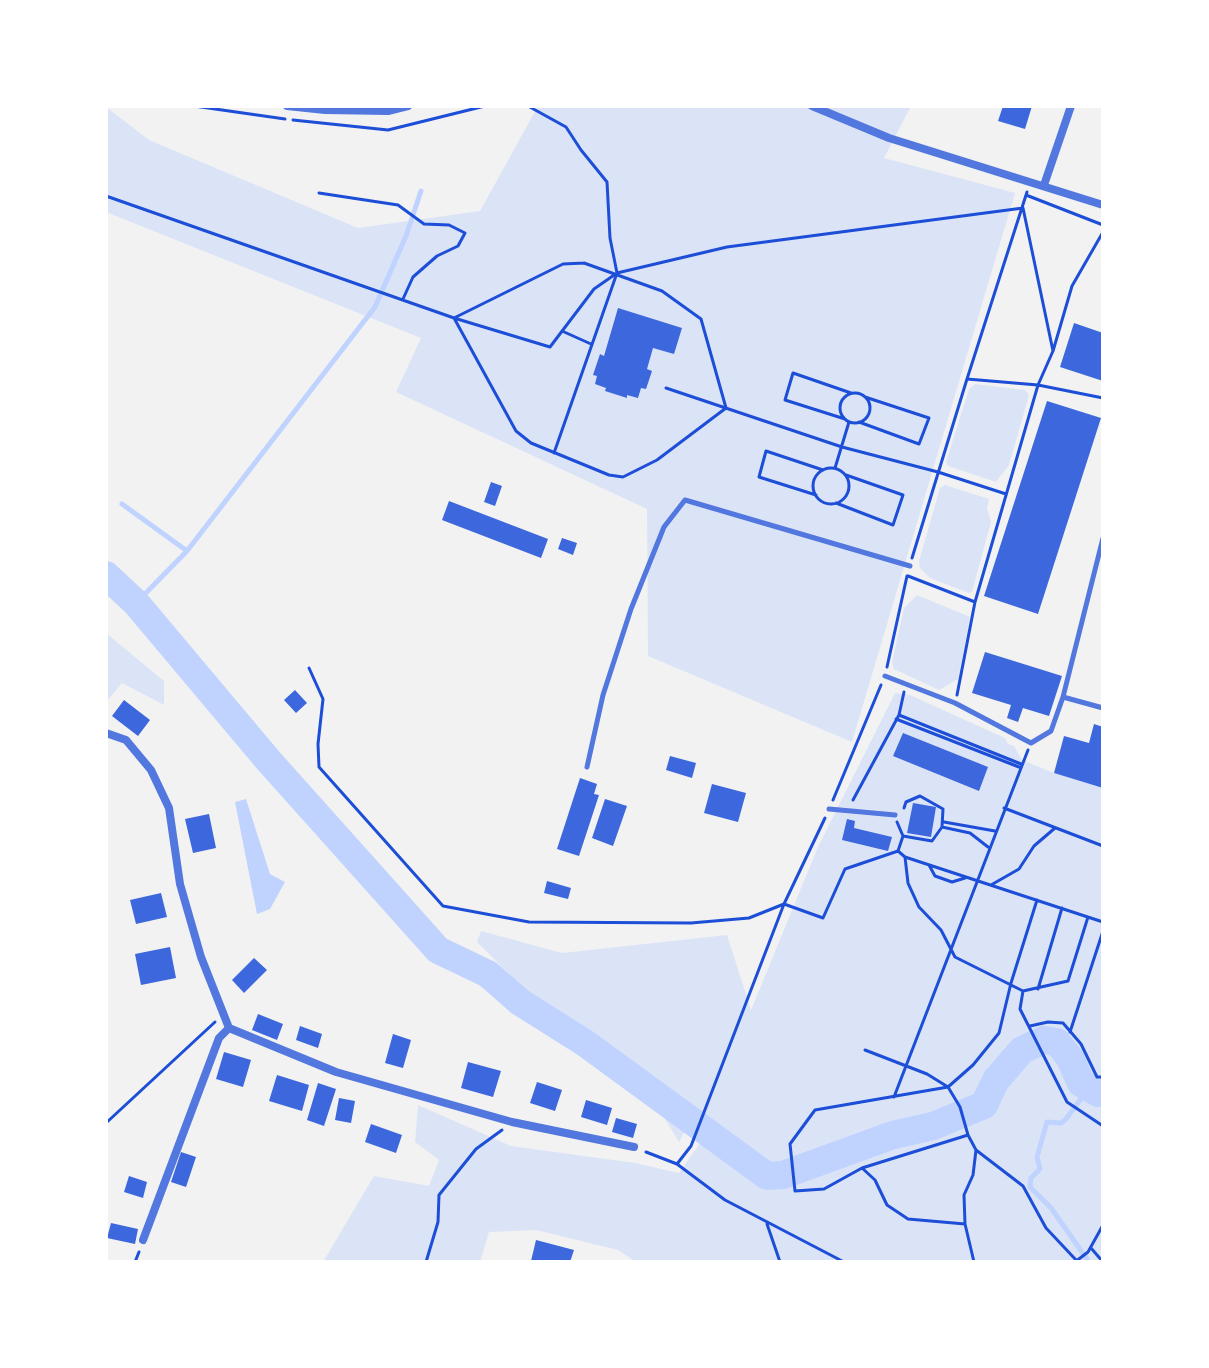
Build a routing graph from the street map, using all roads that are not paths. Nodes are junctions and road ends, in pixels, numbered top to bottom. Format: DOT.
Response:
graph roads {
  1 [pos="287,106"];
  2 [pos="408,106"];
  3 [pos="812,106"];
  4 [pos="1071,106"];
  5 [pos="325,108"];
  6 [pos="1044,185"];
  7 [pos="1103,205"];
  8 [pos="1103,538"];
  9 [pos="910,566"];
  10 [pos="885,676"];
  11 [pos="1063,697"];
  12 [pos="1103,708"];
  13 [pos="106,733"];
  14 [pos="587,767"];
  15 [pos="829,809"];
  16 [pos="895,815"];
  17 [pos="229,1028"];
  18 [pos="634,1147"];
  19 [pos="143,1240"];
  1 -- 5 [label="street"];
  2 -- 5 [label="street"];
  3 -- 6 [label="street"];
  4 -- 6 [label="street"];
  6 -- 7 [label="street"];
  8 -- 11 [label="lane"];
  9 -- 14 [label="lane"];
  10 -- 11 [label="lane"];
  11 -- 12 [label="lane"];
  13 -- 17 [label="street"];
  15 -- 16 [label="lane"];
  17 -- 18 [label="street"];
  17 -- 19 [label="street"];
}
